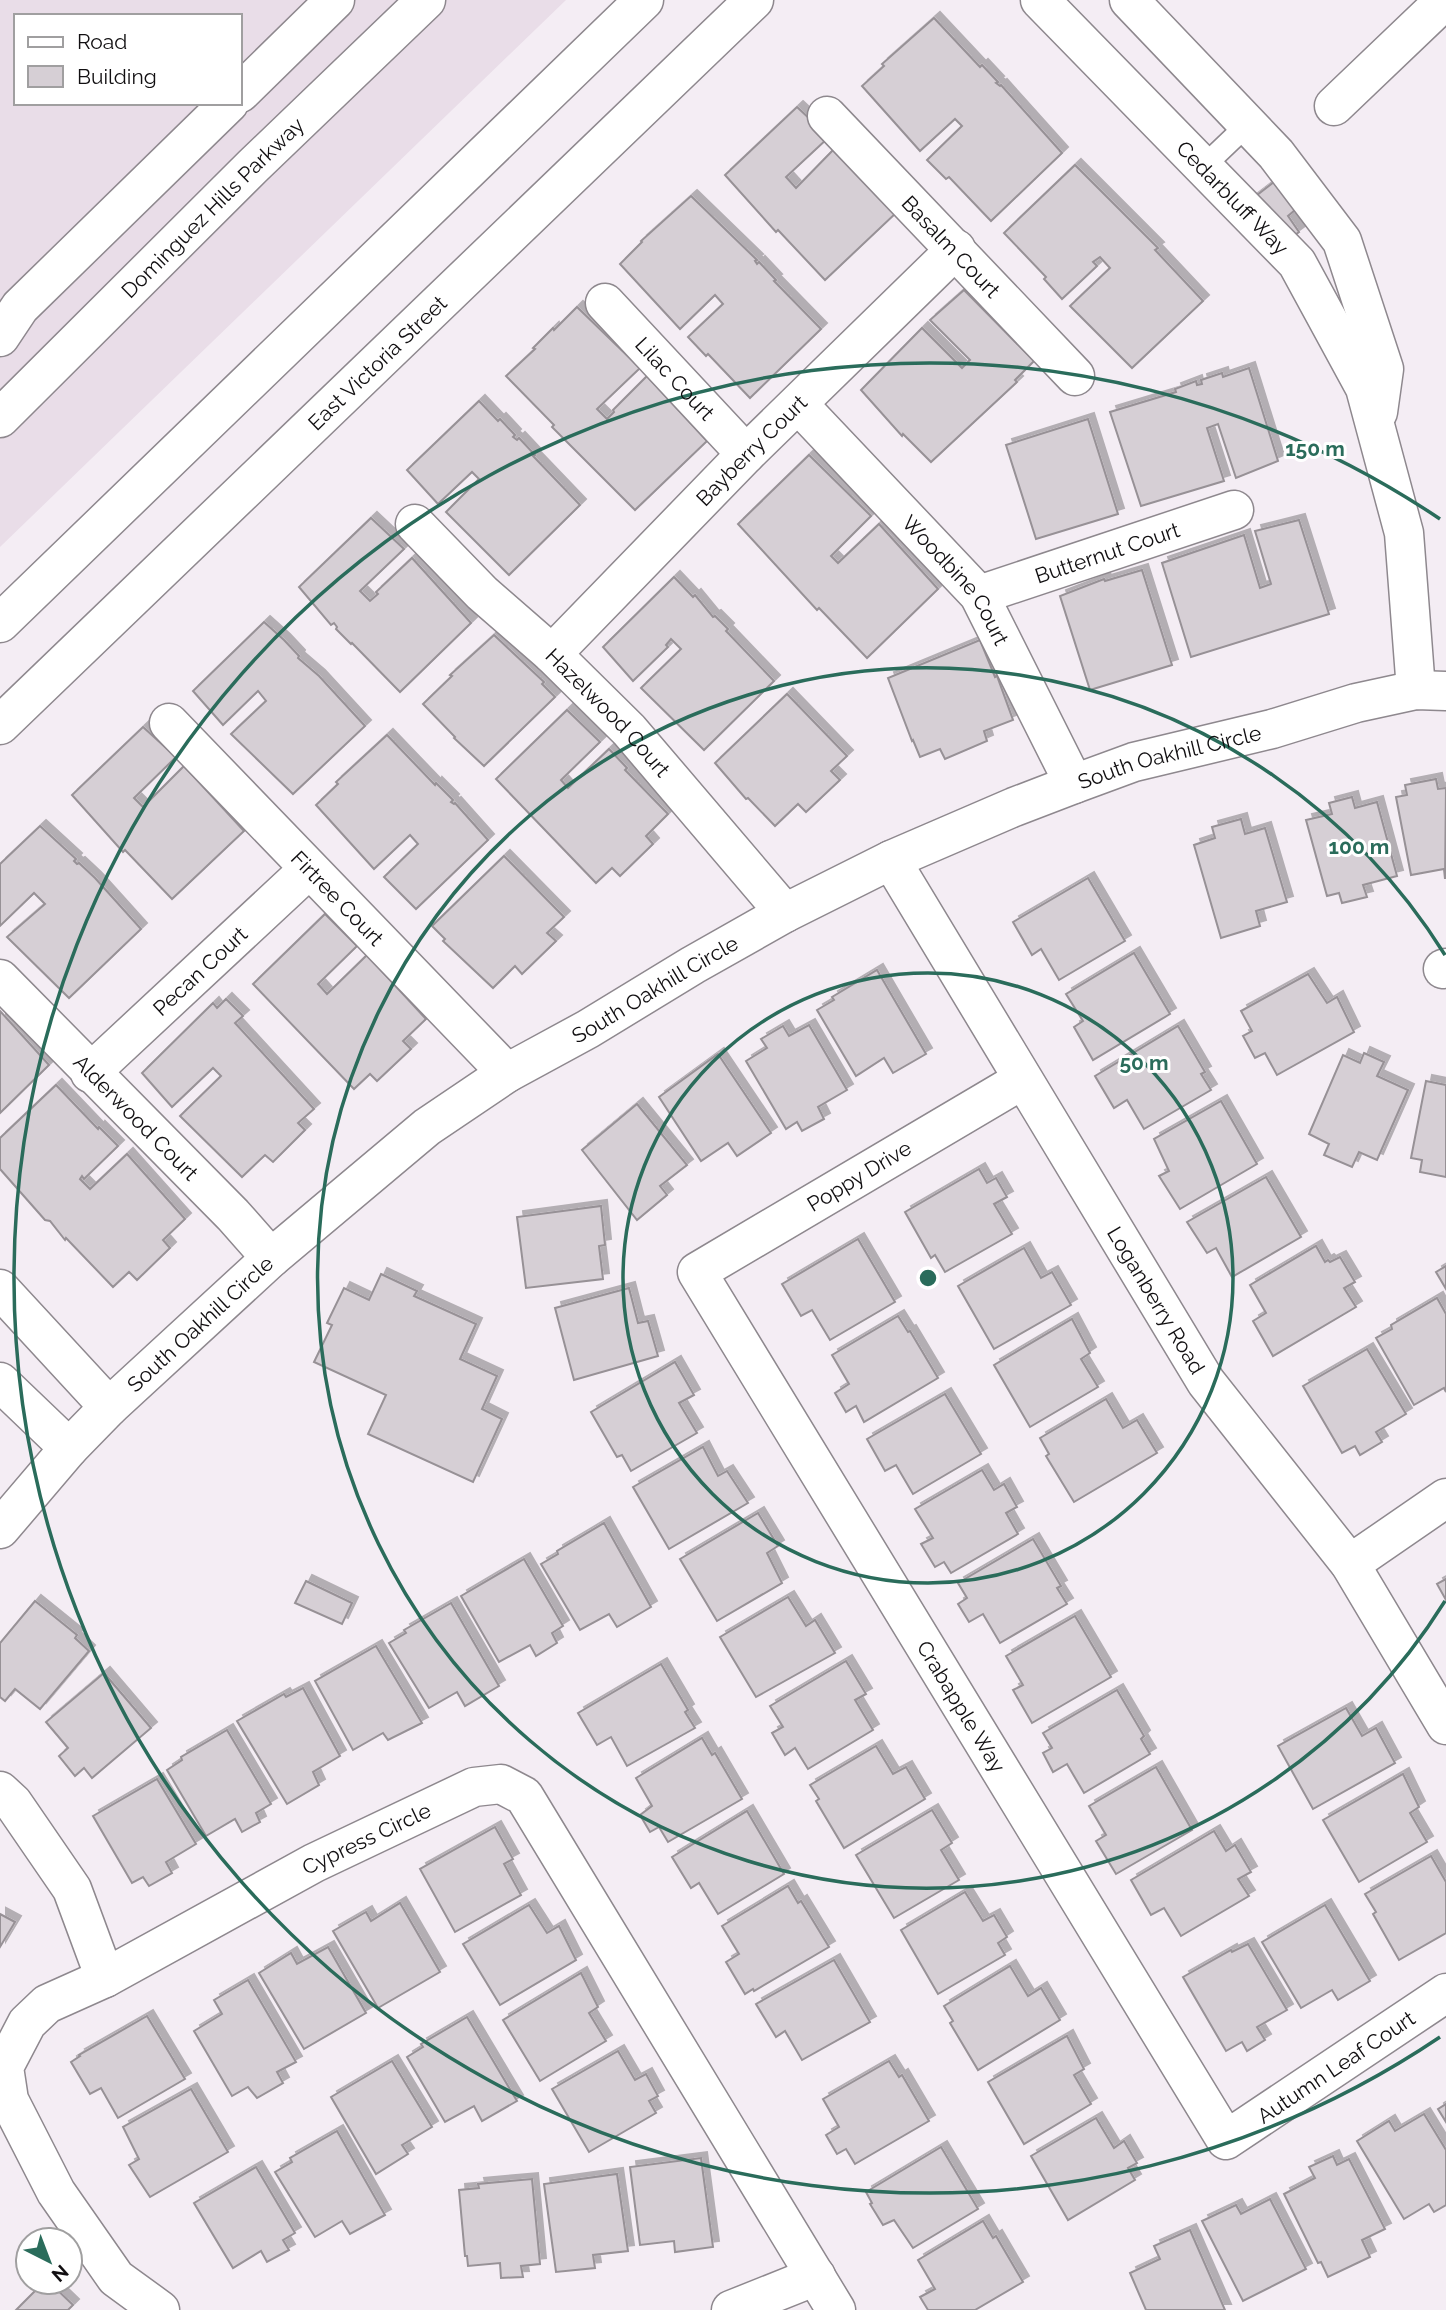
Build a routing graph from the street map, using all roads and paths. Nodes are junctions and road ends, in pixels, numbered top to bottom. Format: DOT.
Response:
graph roads {
  1 [pos="335,0"];
  2 [pos="426,0"];
  3 [pos="644,0"];
  4 [pos="754,0"];
  5 [pos="1040,0"];
  6 [pos="1129,0"];
  7 [pos="1446,0"];
  8 [pos="242,91"];
  9 [pos="227,105"];
  10 [pos="1334,106"];
  11 [pos="827,116"];
  12 [pos="1248,124"];
  13 [pos="1203,167"];
  14 [pos="956,249"];
  15 [pos="605,303"];
  16 [pos="0,337"];
  17 [pos="1075,376"];
  18 [pos="799,405"];
  19 [pos="0,418"];
  20 [pos="1376,428"];
  21 [pos="746,454"];
  22 [pos="1234,510"];
  23 [pos="415,524"];
  24 [pos="979,595"];
  25 [pos="0,623"];
  26 [pos="552,654"];
  27 [pos="1431,690"];
  28 [pos="169,723"];
  29 [pos="0,725"];
  30 [pos="1074,784"];
  31 [pos="891,860"];
  32 [pos="309,869"];
  33 [pos="785,914"];
  34 [pos="0,979"];
  35 [pos="90,1073"];
  36 [pos="507,1073"];
  37 [pos="1021,1080"];
  38 [pos="271,1258"];
  39 [pos="697,1272"];
  40 [pos="0,1289"];
  41 [pos="0,1382"];
  42 [pos="109,1407"];
  43 [pos="69,1448"];
  44 [pos="1446,1498"];
  45 [pos="0,1529"];
  46 [pos="1350,1564"];
  47 [pos="1446,1725"];
  48 [pos="0,1791"];
  49 [pos="105,1978"];
  50 [pos="1446,1993"];
  51 [pos="1226,2140"];
  52 [pos="816,2276"];
  53 [pos="160,2310"];
  54 [pos="731,2310"];
  55 [pos="836,2310"];
  1 -- 8 [label="street"];
  2 -- 19 [label="street, Dominguez Hills Parkway"];
  3 -- 25 [label="street"];
  4 -- 29 [label="street, East Victoria Street"];
  5 -- 13 [label="street, Cedarbluff Way"];
  6 -- 12 [label="street, Cedarbluff Way"];
  7 -- 10 [label="street"];
  9 -- 16 [label="street"];
  11 -- 14 [label="street, Basalm Court"];
  12 -- 13 [label="lane"];
  12 -- 20 [label="street, Cedarbluff Way"];
  13 -- 20 [label="street, Cedarbluff Way"];
  14 -- 17 [label="street, Basalm Court"];
  14 -- 18 [label="street, Bayberry Court"];
  15 -- 21 [label="street, Lilac Court"];
  18 -- 21 [label="street, Bayberry Court"];
  18 -- 24 [label="street, Woodbine Court"];
  20 -- 27 [label="street, Cedarbluff Way"];
  21 -- 26 [label="street, Bayberry Court"];
  22 -- 24 [label="street, Butternut Court"];
  23 -- 26 [label="street, Hazelwood Court"];
  24 -- 30 [label="street, Woodbine Court"];
  26 -- 33 [label="street, Hazelwood Court"];
  27 -- 30 [label="street, South Oakhill Circle"];
  28 -- 32 [label="street, Firtree Court"];
  30 -- 31 [label="street, South Oakhill Circle"];
  31 -- 33 [label="street, South Oakhill Circle"];
  31 -- 37 [label="street, Loganberry Road"];
  32 -- 35 [label="street, Pecan Court"];
  32 -- 36 [label="street, Firtree Court"];
  33 -- 36 [label="street, South Oakhill Circle"];
  34 -- 35 [label="street, Alderwood Court"];
  35 -- 38 [label="street, Alderwood Court"];
  36 -- 38 [label="street, South Oakhill Circle"];
  37 -- 39 [label="street, Poppy Drive"];
  37 -- 46 [label="street, Loganberry Road"];
  38 -- 42 [label="street, South Oakhill Circle"];
  39 -- 51 [label="street, Crabapple Way"];
  40 -- 42 [label="street"];
  41 -- 43 [label="street"];
  42 -- 43 [label="street, South Oakhill Circle"];
  43 -- 45 [label="street, South Oakhill Circle"];
  44 -- 46 [label="street"];
  46 -- 47 [label="street, Loganberry Road"];
  48 -- 49 [label="street"];
  49 -- 52 [label="street, Cypress Circle"];
  49 -- 53 [label="street, Cypress Circle"];
  50 -- 51 [label="street, Autumn Leaf Court"];
  52 -- 54 [label="street"];
  52 -- 55 [label="street, Cypress Circle"];
}
